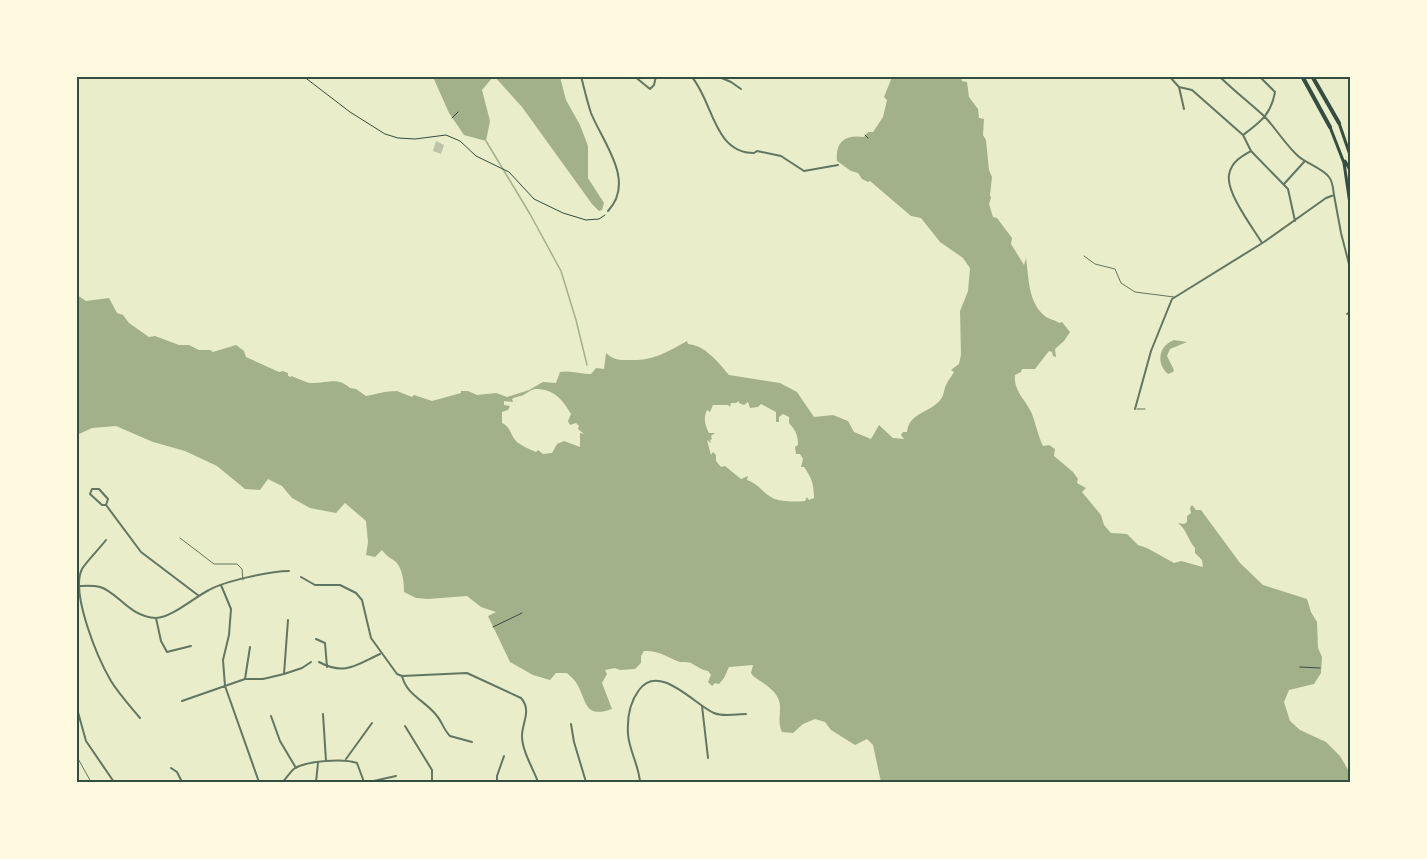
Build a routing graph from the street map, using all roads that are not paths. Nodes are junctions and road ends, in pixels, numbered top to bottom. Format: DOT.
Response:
graph roads {
  1 [pos="581,76"];
  2 [pos="634,76"];
  3 [pos="656,76"];
  4 [pos="691,76"];
  5 [pos="717,76"];
  6 [pos="1168,76"];
  7 [pos="1219,76"];
  8 [pos="1259,76"];
  9 [pos="1302,76"];
  10 [pos="1312,76"];
  11 [pos="1179,87"];
  12 [pos="741,89"];
  13 [pos="1184,109"];
  14 [pos="1266,118"];
  15 [pos="1339,123"];
  16 [pos="1330,127"];
  17 [pos="1243,135"];
  18 [pos="1346,138"];
  19 [pos="1350,150"];
  20 [pos="1251,151"];
  21 [pos="1341,151"];
  22 [pos="1350,155"];
  23 [pos="1304,162"];
  24 [pos="838,165"];
  25 [pos="1350,170"];
  26 [pos="1284,184"];
  27 [pos="1334,195"];
  28 [pos="1350,204"];
  29 [pos="608,211"];
  30 [pos="1295,221"];
  31 [pos="1262,243"];
  32 [pos="1084,256"];
  33 [pos="1350,268"];
  34 [pos="1174,297"];
  35 [pos="1135,409"];
  36 [pos="1145,409"];
  37 [pos="106,505"];
  38 [pos="180,538"];
  39 [pos="106,540"];
  40 [pos="290,571"];
  41 [pos="301,577"];
  42 [pos="243,580"];
  43 [pos="221,585"];
  44 [pos="78,586"];
  45 [pos="199,596"];
  46 [pos="156,618"];
  47 [pos="288,620"];
  48 [pos="316,639"];
  49 [pos="191,646"];
  50 [pos="250,647"];
  51 [pos="381,653"];
  52 [pos="311,662"];
  53 [pos="319,662"];
  54 [pos="327,667"];
  55 [pos="284,674"];
  56 [pos="402,676"];
  57 [pos="245,679"];
  58 [pos="225,686"];
  59 [pos="182,701"];
  60 [pos="76,705"];
  61 [pos="702,706"];
  62 [pos="77,712"];
  63 [pos="322,714"];
  64 [pos="746,714"];
  65 [pos="271,716"];
  66 [pos="140,718"];
  67 [pos="372,723"];
  68 [pos="571,724"];
  69 [pos="405,726"];
  70 [pos="472,742"];
  71 [pos="76,755"];
  72 [pos="504,756"];
  73 [pos="708,758"];
  74 [pos="346,759"];
  75 [pos="326,761"];
  76 [pos="318,763"];
  77 [pos="171,768"];
  78 [pos="296,768"];
  79 [pos="396,776"];
  80 [pos="91,783"];
  81 [pos="114,783"];
  82 [pos="182,783"];
  83 [pos="259,783"];
  84 [pos="283,783"];
  85 [pos="316,783"];
  86 [pos="364,783"];
  87 [pos="369,783"];
  88 [pos="432,783"];
  89 [pos="497,783"];
  90 [pos="538,783"];
  91 [pos="586,783"];
  92 [pos="640,783"];
  1 -- 29 [label="street"];
  2 -- 3 [label="street"];
  4 -- 24 [label="street"];
  5 -- 12 [label="street"];
  6 -- 11 [label="street"];
  7 -- 14 [label="street"];
  8 -- 14 [label="street"];
  9 -- 16 [label="highway"];
  10 -- 15 [label="highway"];
  11 -- 13 [label="street"];
  11 -- 17 [label="street"];
  14 -- 17 [label="street"];
  14 -- 23 [label="street"];
  15 -- 18 [label="main road"];
  16 -- 21 [label="main road"];
  17 -- 20 [label="street"];
  18 -- 19 [label="main road"];
  18 -- 22 [label="main road"];
  20 -- 26 [label="street"];
  20 -- 31 [label="street"];
  21 -- 25 [label="main road"];
  21 -- 28 [label="main road"];
  23 -- 26 [label="street"];
  23 -- 27 [label="street"];
  26 -- 30 [label="street"];
  27 -- 30 [label="street"];
  27 -- 33 [label="street"];
  30 -- 31 [label="street"];
  31 -- 34 [label="street"];
  32 -- 34 [label="lane"];
  34 -- 35 [label="street"];
  35 -- 36 [label="lane"];
  37 -- 37 [label="street"];
  37 -- 45 [label="street"];
  38 -- 42 [label="lane"];
  39 -- 44 [label="street"];
  40 -- 42 [label="street"];
  41 -- 51 [label="street"];
  42 -- 43 [label="street"];
  43 -- 45 [label="street"];
  43 -- 58 [label="street"];
  44 -- 46 [label="street"];
  44 -- 66 [label="street"];
  45 -- 46 [label="street"];
  46 -- 49 [label="street"];
  47 -- 55 [label="street"];
  48 -- 54 [label="street"];
  50 -- 57 [label="street"];
  51 -- 54 [label="street"];
  51 -- 56 [label="street"];
  52 -- 55 [label="street"];
  53 -- 54 [label="street"];
  55 -- 57 [label="street"];
  56 -- 70 [label="street"];
  56 -- 90 [label="street"];
  57 -- 58 [label="street"];
  58 -- 59 [label="street"];
  58 -- 83 [label="street"];
  60 -- 62 [label="street"];
  61 -- 64 [label="street"];
  61 -- 73 [label="street"];
  61 -- 92 [label="street"];
  62 -- 81 [label="street"];
  63 -- 75 [label="street"];
  65 -- 78 [label="street"];
  67 -- 74 [label="street"];
  68 -- 91 [label="street"];
  69 -- 88 [label="street"];
  71 -- 80 [label="lane"];
  72 -- 89 [label="street"];
  74 -- 75 [label="street"];
  74 -- 86 [label="street"];
  75 -- 76 [label="street"];
  76 -- 78 [label="street"];
  76 -- 85 [label="street"];
  77 -- 82 [label="street"];
  78 -- 84 [label="street"];
  79 -- 87 [label="street"];
}
